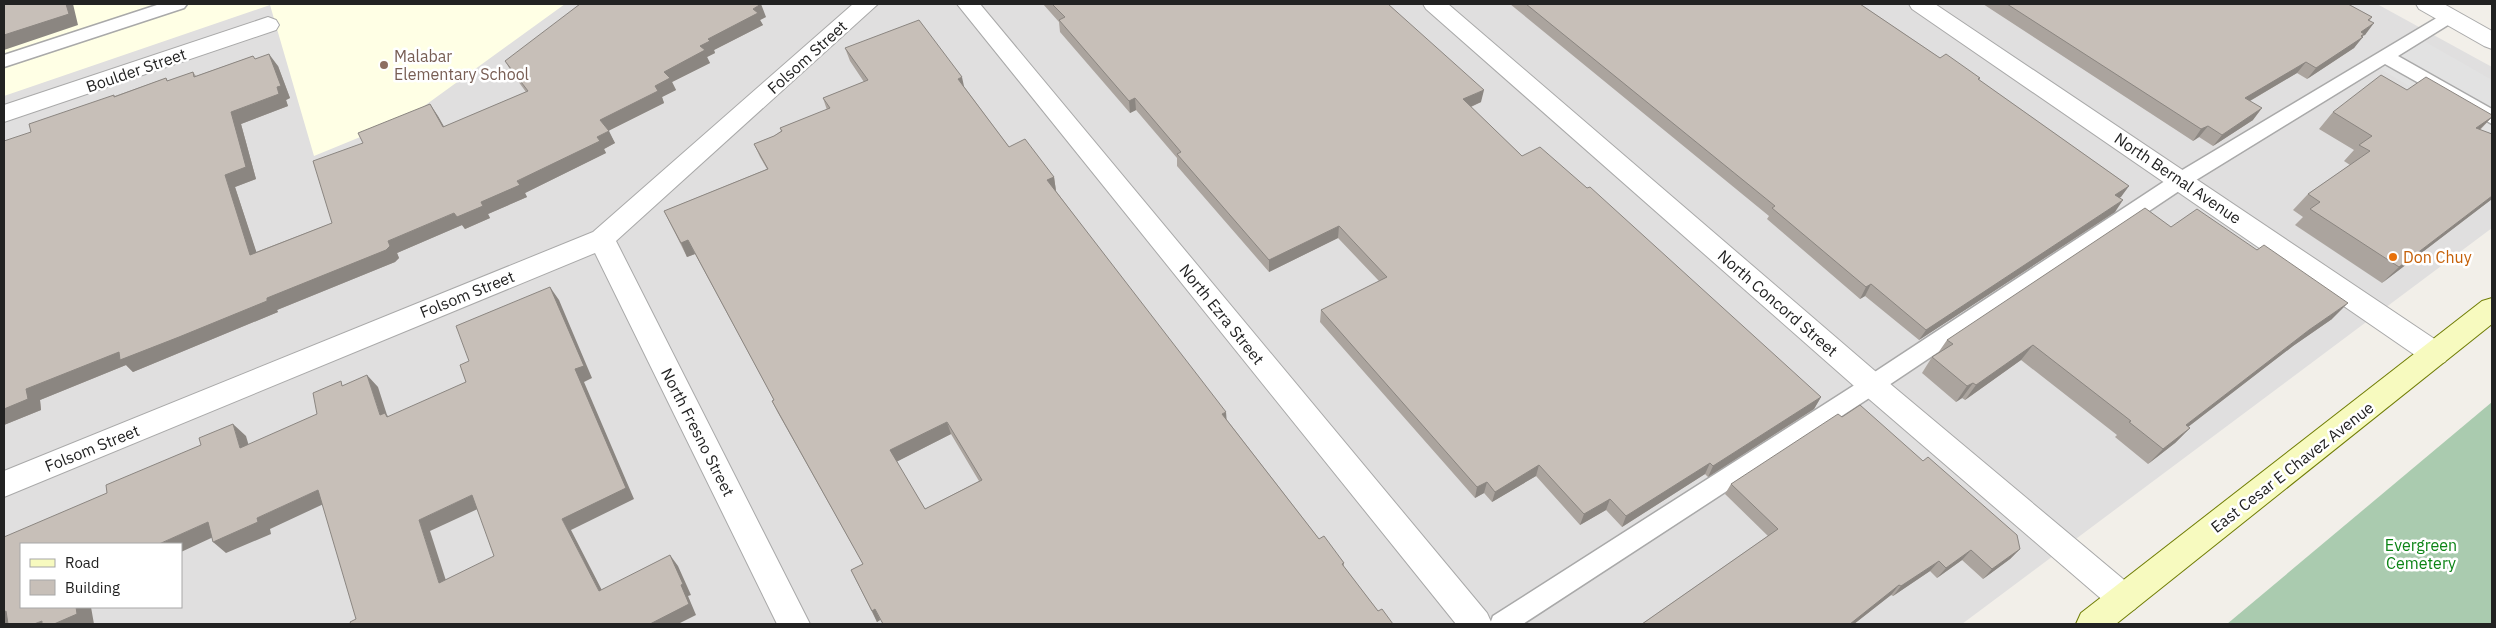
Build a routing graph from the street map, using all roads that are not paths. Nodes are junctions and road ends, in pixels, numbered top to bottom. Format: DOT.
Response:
graph roads {
  1 [pos="178,4"];
  2 [pos="867,4"];
  3 [pos="968,4"];
  4 [pos="1434,4"];
  5 [pos="1920,4"];
  6 [pos="2427,4"];
  7 [pos="2450,16"];
  8 [pos="268,26"];
  9 [pos="2492,41"];
  10 [pos="2385,56"];
  11 [pos="4,61"];
  12 [pos="4,114"];
  13 [pos="2492,117"];
  14 [pos="2181,180"];
  15 [pos="602,239"];
  16 [pos="2492,309"];
  17 [pos="2435,354"];
  18 [pos="1872,385"];
  19 [pos="4,484"];
  20 [pos="2124,599"];
  21 [pos="794,624"];
  22 [pos="1476,624"];
  23 [pos="1502,624"];
  24 [pos="2092,624"];
  1 -- 11 [label="lane"];
  2 -- 15 [label="street, Folsom Street"];
  3 -- 22 [label="street, North Ezra Street"];
  4 -- 18 [label="street, North Concord Street"];
  5 -- 14 [label="street, North Bernal Avenue"];
  6 -- 7 [label="street"];
  7 -- 9 [label="street"];
  7 -- 10 [label="lane"];
  8 -- 12 [label="street, Boulder Street"];
  10 -- 13 [label="lane"];
  10 -- 14 [label="lane"];
  14 -- 17 [label="street, North Bernal Avenue"];
  14 -- 18 [label="lane"];
  15 -- 19 [label="street, Folsom Street"];
  15 -- 21 [label="street, North Fresno Street"];
  16 -- 17 [label="main road, East Cesar E Chavez Avenue"];
  17 -- 20 [label="main road, East Cesar E Chavez Avenue"];
  18 -- 20 [label="street, North Concord Street"];
  18 -- 23 [label="lane"];
  20 -- 24 [label="main road, East Cesar E Chavez Avenue"];
}
